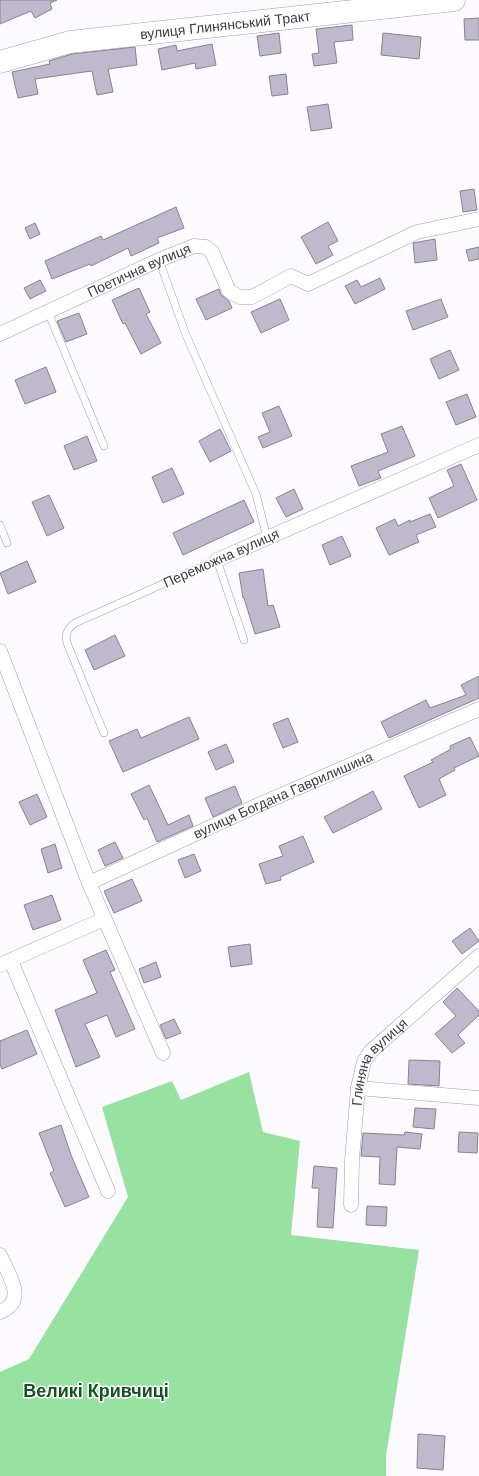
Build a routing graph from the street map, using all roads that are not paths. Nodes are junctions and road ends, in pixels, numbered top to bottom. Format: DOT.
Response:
graph roads {
  1 [pos="454,0"];
  2 [pos="330,7"];
  3 [pos="0,62"];
  4 [pos="479,219"];
  5 [pos="158,260"];
  6 [pos="48,312"];
  7 [pos="0,334"];
  8 [pos="479,445"];
  9 [pos="104,446"];
  10 [pos="0,525"];
  11 [pos="267,538"];
  12 [pos="7,543"];
  13 [pos="217,560"];
  14 [pos="244,640"];
  15 [pos="0,651"];
  16 [pos="479,709"];
  17 [pos="104,734"];
  18 [pos="89,884"];
  19 [pos="104,919"];
  20 [pos="479,956"];
  21 [pos="5,963"];
  22 [pos="163,1054"];
  23 [pos="358,1088"];
  24 [pos="479,1098"];
  25 [pos="108,1191"];
  26 [pos="351,1205"];
  27 [pos="0,1255"];
  28 [pos="0,1312"];
  1 -- 2 [label="main road, вулиця Глинянський Тракт"];
  2 -- 3 [label="main road, вулиця Глинянський Тракт"];
  4 -- 5 [label="street, Поетична вулиця"];
  5 -- 6 [label="street, Поетична вулиця"];
  5 -- 11 [label="lane"];
  6 -- 7 [label="street, Поетична вулиця"];
  6 -- 9 [label="lane"];
  8 -- 11 [label="street, Переможна вулиця"];
  10 -- 12 [label="lane"];
  11 -- 13 [label="street, Переможна вулиця"];
  13 -- 14 [label="lane"];
  13 -- 17 [label="lane, Переможна вулиця"];
  15 -- 18 [label="street"];
  16 -- 18 [label="street, вулиця Богдана Гаврилишина"];
  18 -- 19 [label="street"];
  19 -- 21 [label="street"];
  19 -- 22 [label="street"];
  20 -- 23 [label="street, Глиняна вулиця"];
  21 -- 25 [label="street"];
  23 -- 24 [label="street"];
  23 -- 26 [label="street, Глиняна вулиця"];
  27 -- 28 [label="street"];
}
